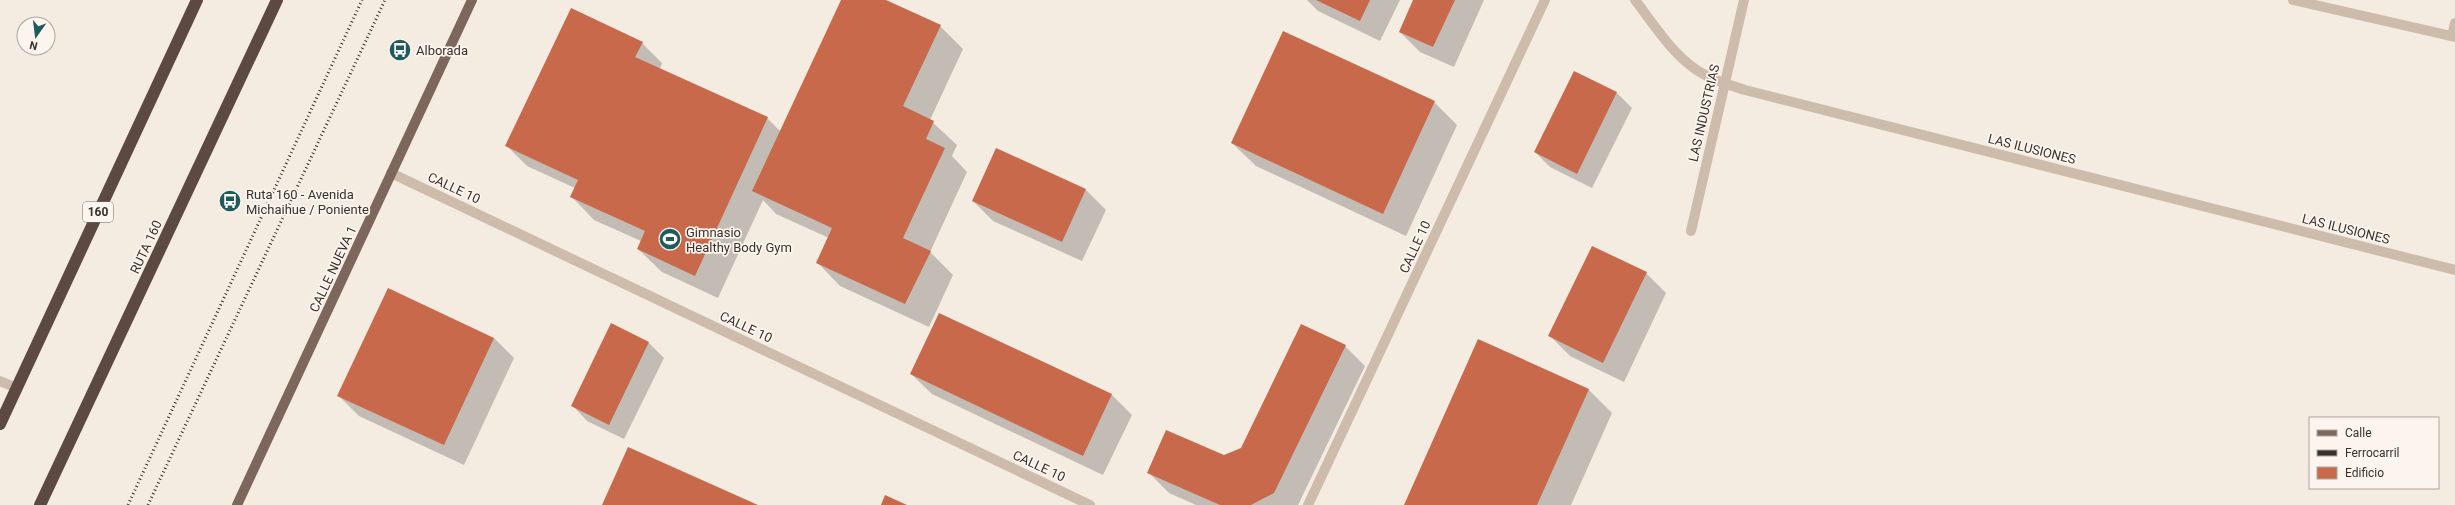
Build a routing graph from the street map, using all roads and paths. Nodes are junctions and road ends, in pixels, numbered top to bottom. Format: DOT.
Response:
graph roads {
  1 [pos="197,0"];
  2 [pos="277,0"];
  3 [pos="472,0"];
  4 [pos="1545,0"];
  5 [pos="1635,0"];
  6 [pos="1744,0"];
  7 [pos="2293,0"];
  8 [pos="2455,23"];
  9 [pos="2454,36"];
  10 [pos="1724,83"];
  11 [pos="392,173"];
  12 [pos="1691,231"];
  13 [pos="2455,270"];
  14 [pos="0,380"];
  15 [pos="17,388"];
  16 [pos="0,424"];
  17 [pos="40,505"];
  18 [pos="237,505"];
  19 [pos="1090,505"];
  20 [pos="1308,505"];
  1 -- 15 [label="highway, 160"];
  2 -- 17 [label="highway, RUTA 160"];
  3 -- 11 [label="main road, CALLE NUEVA 1"];
  4 -- 20 [label="street, CALLE 10"];
  5 -- 10 [label="street, LAS ILUSIONES"];
  6 -- 10 [label="street, LAS INDUSTRIAS"];
  7 -- 9 [label="street"];
  8 -- 9 [label="street"];
  10 -- 12 [label="street, LAS INDUSTRIAS"];
  10 -- 13 [label="street, LAS ILUSIONES"];
  11 -- 18 [label="main road, CALLE NUEVA 1"];
  11 -- 19 [label="street, CALLE 10"];
  14 -- 15 [label="street"];
  15 -- 16 [label="highway, 160"];
}
